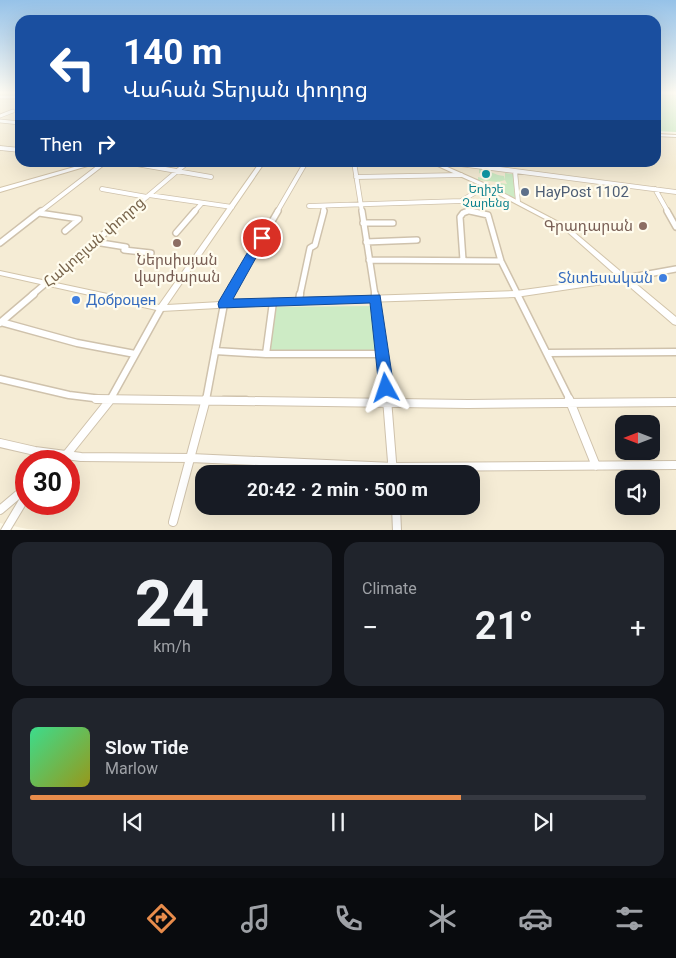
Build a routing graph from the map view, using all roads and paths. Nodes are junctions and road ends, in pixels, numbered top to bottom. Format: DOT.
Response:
graph roads {
  1 [pos="0,121"];
  2 [pos="15,122"];
  3 [pos="661,135"];
  4 [pos="676,136"];
  5 [pos="0,148"];
  6 [pos="7,148"];
  7 [pos="15,149"];
  8 [pos="0,152"];
  9 [pos="81,167"];
  10 [pos="99,167"];
  11 [pos="150,167"];
  12 [pos="182,167"];
  13 [pos="260,167"];
  14 [pos="303,167"];
  15 [pos="355,167"];
  16 [pos="443,167"];
  17 [pos="483,167"];
  18 [pos="515,171"];
  19 [pos="176,172"];
  20 [pos="461,175"];
  21 [pos="211,177"];
  22 [pos="356,177"];
  23 [pos="486,186"];
  24 [pos="0,189"];
  25 [pos="102,189"];
  26 [pos="655,190"];
  27 [pos="676,192"];
  28 [pos="148,196"];
  29 [pos="465,199"];
  30 [pos="518,202"];
  31 [pos="202,203"];
  32 [pos="360,205"];
  33 [pos="309,206"];
  34 [pos="324,206"];
  35 [pos="232,207"];
  36 [pos="470,211"];
  37 [pos="39,213"];
  38 [pos="363,223"];
  39 [pos="393,223"];
  40 [pos="676,227"];
  41 [pos="65,231"];
  42 [pos="176,233"];
  43 [pos="417,240"];
  44 [pos="95,242"];
  45 [pos="366,242"];
  46 [pos="0,243"];
  47 [pos="150,254"];
  48 [pos="369,260"];
  49 [pos="463,260"];
  50 [pos="501,261"];
  51 [pos="676,269"];
  52 [pos="0,273"];
  53 [pos="626,278"];
  54 [pos="46,284"];
  55 [pos="516,294"];
  56 [pos="376,298"];
  57 [pos="299,301"];
  58 [pos="273,302"];
  59 [pos="224,304"];
  60 [pos="161,308"];
  61 [pos="0,322"];
  62 [pos="676,322"];
  63 [pos="215,351"];
  64 [pos="546,352"];
  65 [pos="676,352"];
  66 [pos="135,354"];
  67 [pos="266,354"];
  68 [pos="384,354"];
  69 [pos="0,378"];
  70 [pos="206,399"];
  71 [pos="110,400"];
  72 [pos="676,402"];
  73 [pos="388,404"];
  74 [pos="572,404"];
  75 [pos="0,443"];
  76 [pos="31,450"];
  77 [pos="70,450"];
  78 [pos="80,457"];
  79 [pos="191,458"];
  80 [pos="300,465"];
  81 [pos="393,465"];
  82 [pos="676,465"];
  83 [pos="596,466"];
  84 [pos="480,469"];
  85 [pos="15,497"];
  86 [pos="0,510"];
  87 [pos="15,514"];
  88 [pos="397,515"];
  89 [pos="173,522"];
  90 [pos="5,530"];
  91 [pos="398,530"];
  1 -- 2 [label="street"];
  3 -- 4 [label="street"];
  5 -- 6 [label="street"];
  6 -- 7 [label="street"];
  6 -- 8 [label="street"];
  9 -- 24 [label="street"];
  10 -- 37 [label="street"];
  11 -- 19 [label="street"];
  12 -- 19 [label="street, Հակոբյան փողոց"];
  13 -- 35 [label="street"];
  14 -- 59 [label="street"];
  15 -- 22 [label="street"];
  16 -- 20 [label="street"];
  17 -- 18 [label="street"];
  18 -- 26 [label="street"];
  18 -- 30 [label="street"];
  19 -- 21 [label="street"];
  19 -- 28 [label="street, Հակոբյան փողոց"];
  20 -- 22 [label="street"];
  20 -- 23 [label="street"];
  22 -- 32 [label="street"];
  23 -- 29 [label="street"];
  23 -- 30 [label="street"];
  25 -- 28 [label="street"];
  26 -- 27 [label="street"];
  26 -- 40 [label="street"];
  28 -- 31 [label="street"];
  28 -- 44 [label="street, Հակոբյան փողոց"];
  29 -- 32 [label="street"];
  29 -- 36 [label="street"];
  30 -- 53 [label="street"];
  31 -- 35 [label="street"];
  31 -- 42 [label="street"];
  32 -- 34 [label="street"];
  32 -- 38 [label="street"];
  33 -- 34 [label="street"];
  34 -- 57 [label="street"];
  35 -- 60 [label="street"];
  36 -- 49 [label="street"];
  36 -- 50 [label="street"];
  37 -- 41 [label="street"];
  37 -- 46 [label="street"];
  38 -- 39 [label="street"];
  38 -- 45 [label="street"];
  43 -- 45 [label="street"];
  44 -- 47 [label="street"];
  44 -- 54 [label="street, Հակոբյան փողոց"];
  45 -- 48 [label="street"];
  48 -- 49 [label="street"];
  48 -- 56 [label="street"];
  49 -- 50 [label="street"];
  50 -- 55 [label="street"];
  51 -- 53 [label="street"];
  52 -- 54 [label="street"];
  53 -- 55 [label="street"];
  53 -- 62 [label="street"];
  54 -- 60 [label="street"];
  54 -- 61 [label="street, Հակոբյան փողոց"];
  55 -- 56 [label="street"];
  55 -- 64 [label="street"];
  56 -- 57 [label="street"];
  56 -- 68 [label="street"];
  57 -- 58 [label="street"];
  58 -- 59 [label="street"];
  58 -- 67 [label="street"];
  59 -- 60 [label="street"];
  59 -- 63 [label="street"];
  60 -- 66 [label="street"];
  61 -- 66 [label="street"];
  63 -- 67 [label="street"];
  63 -- 70 [label="street"];
  64 -- 65 [label="street"];
  64 -- 74 [label="street"];
  66 -- 71 [label="street"];
  67 -- 68 [label="street"];
  68 -- 73 [label="street"];
  69 -- 71 [label="street"];
  70 -- 71 [label="street"];
  70 -- 73 [label="street"];
  70 -- 79 [label="street"];
  71 -- 77 [label="street"];
  72 -- 74 [label="street"];
  73 -- 74 [label="street"];
  73 -- 81 [label="street"];
  74 -- 83 [label="street"];
  75 -- 76 [label="street"];
  78 -- 79 [label="street"];
  79 -- 80 [label="street"];
  79 -- 89 [label="street"];
  82 -- 83 [label="street"];
  83 -- 84 [label="street"];
  85 -- 86 [label="street"];
  87 -- 90 [label="street"];
  88 -- 91 [label="street"];
}
